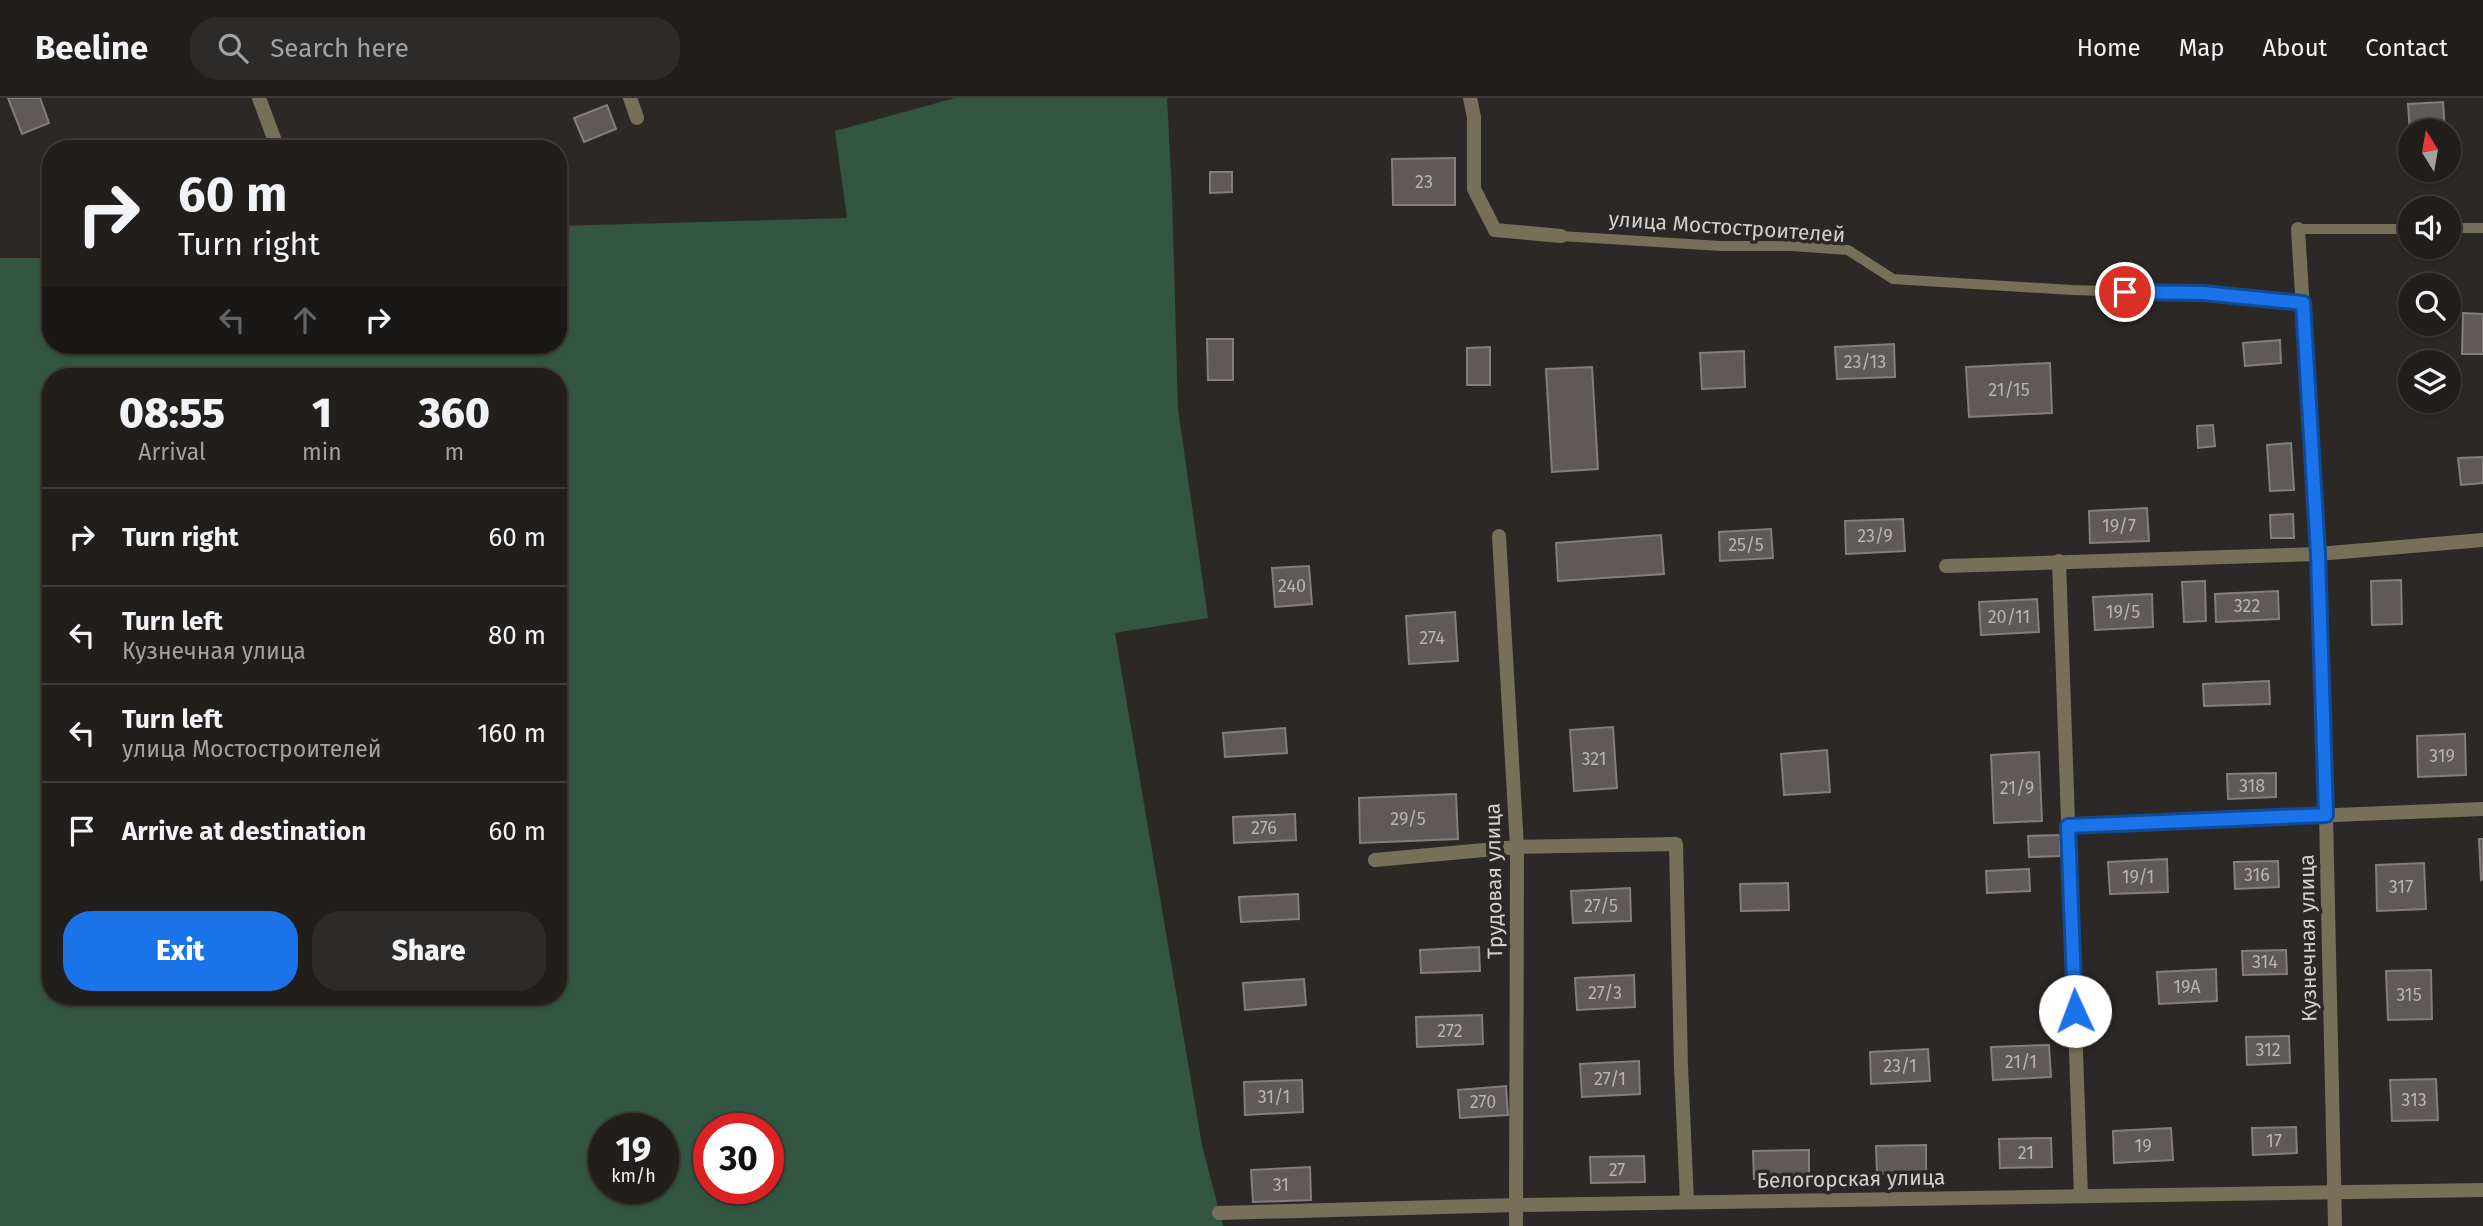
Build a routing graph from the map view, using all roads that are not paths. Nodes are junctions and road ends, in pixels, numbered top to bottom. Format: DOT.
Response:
graph roads {
  1 [pos="260,98"];
  2 [pos="630,98"];
  3 [pos="1470,98"];
  4 [pos="637,118"];
  5 [pos="275,140"];
  6 [pos="2461,228"];
  7 [pos="2483,228"];
  8 [pos="2298,229"];
  9 [pos="2398,229"];
  10 [pos="1561,236"];
  11 [pos="2303,303"];
  12 [pos="1499,536"];
  13 [pos="2483,540"];
  14 [pos="2318,554"];
  15 [pos="2059,561"];
  16 [pos="1946,566"];
  17 [pos="2483,808"];
  18 [pos="2326,815"];
  19 [pos="2068,826"];
  20 [pos="1517,847"];
  21 [pos="1375,860"];
  22 [pos="2483,1190"];
  23 [pos="2335,1192"];
  24 [pos="2081,1196"];
  25 [pos="1688,1202"];
  26 [pos="1516,1205"];
  27 [pos="1219,1213"];
  28 [pos="1516,1226"];
  29 [pos="2335,1226"];
  1 -- 5 [label="street"];
  2 -- 4 [label="street"];
  3 -- 10 [label="street"];
  6 -- 7 [label="lane"];
  8 -- 9 [label="lane"];
  8 -- 11 [label="street, Кузнечная улица"];
  10 -- 11 [label="lane, улица Мостостроителей"];
  11 -- 14 [label="street, Кузнечная улица"];
  12 -- 20 [label="street, Трудовая улица"];
  13 -- 14 [label="street"];
  14 -- 15 [label="street"];
  14 -- 18 [label="street, Кузнечная улица"];
  15 -- 16 [label="street"];
  15 -- 19 [label="street"];
  17 -- 18 [label="street"];
  18 -- 19 [label="street"];
  18 -- 23 [label="street, Кузнечная улица"];
  19 -- 24 [label="street"];
  20 -- 21 [label="street"];
  20 -- 25 [label="street"];
  20 -- 26 [label="street, Трудовая улица"];
  22 -- 23 [label="street, Белогорская улица"];
  23 -- 24 [label="street, Белогорская улица"];
  23 -- 29 [label="street, Кузнечная улица"];
  24 -- 25 [label="street, Белогорская улица"];
  25 -- 26 [label="street, Белогорская улица"];
  26 -- 27 [label="street, Белогорская улица"];
  26 -- 28 [label="street, Трудовая улица"];
}
